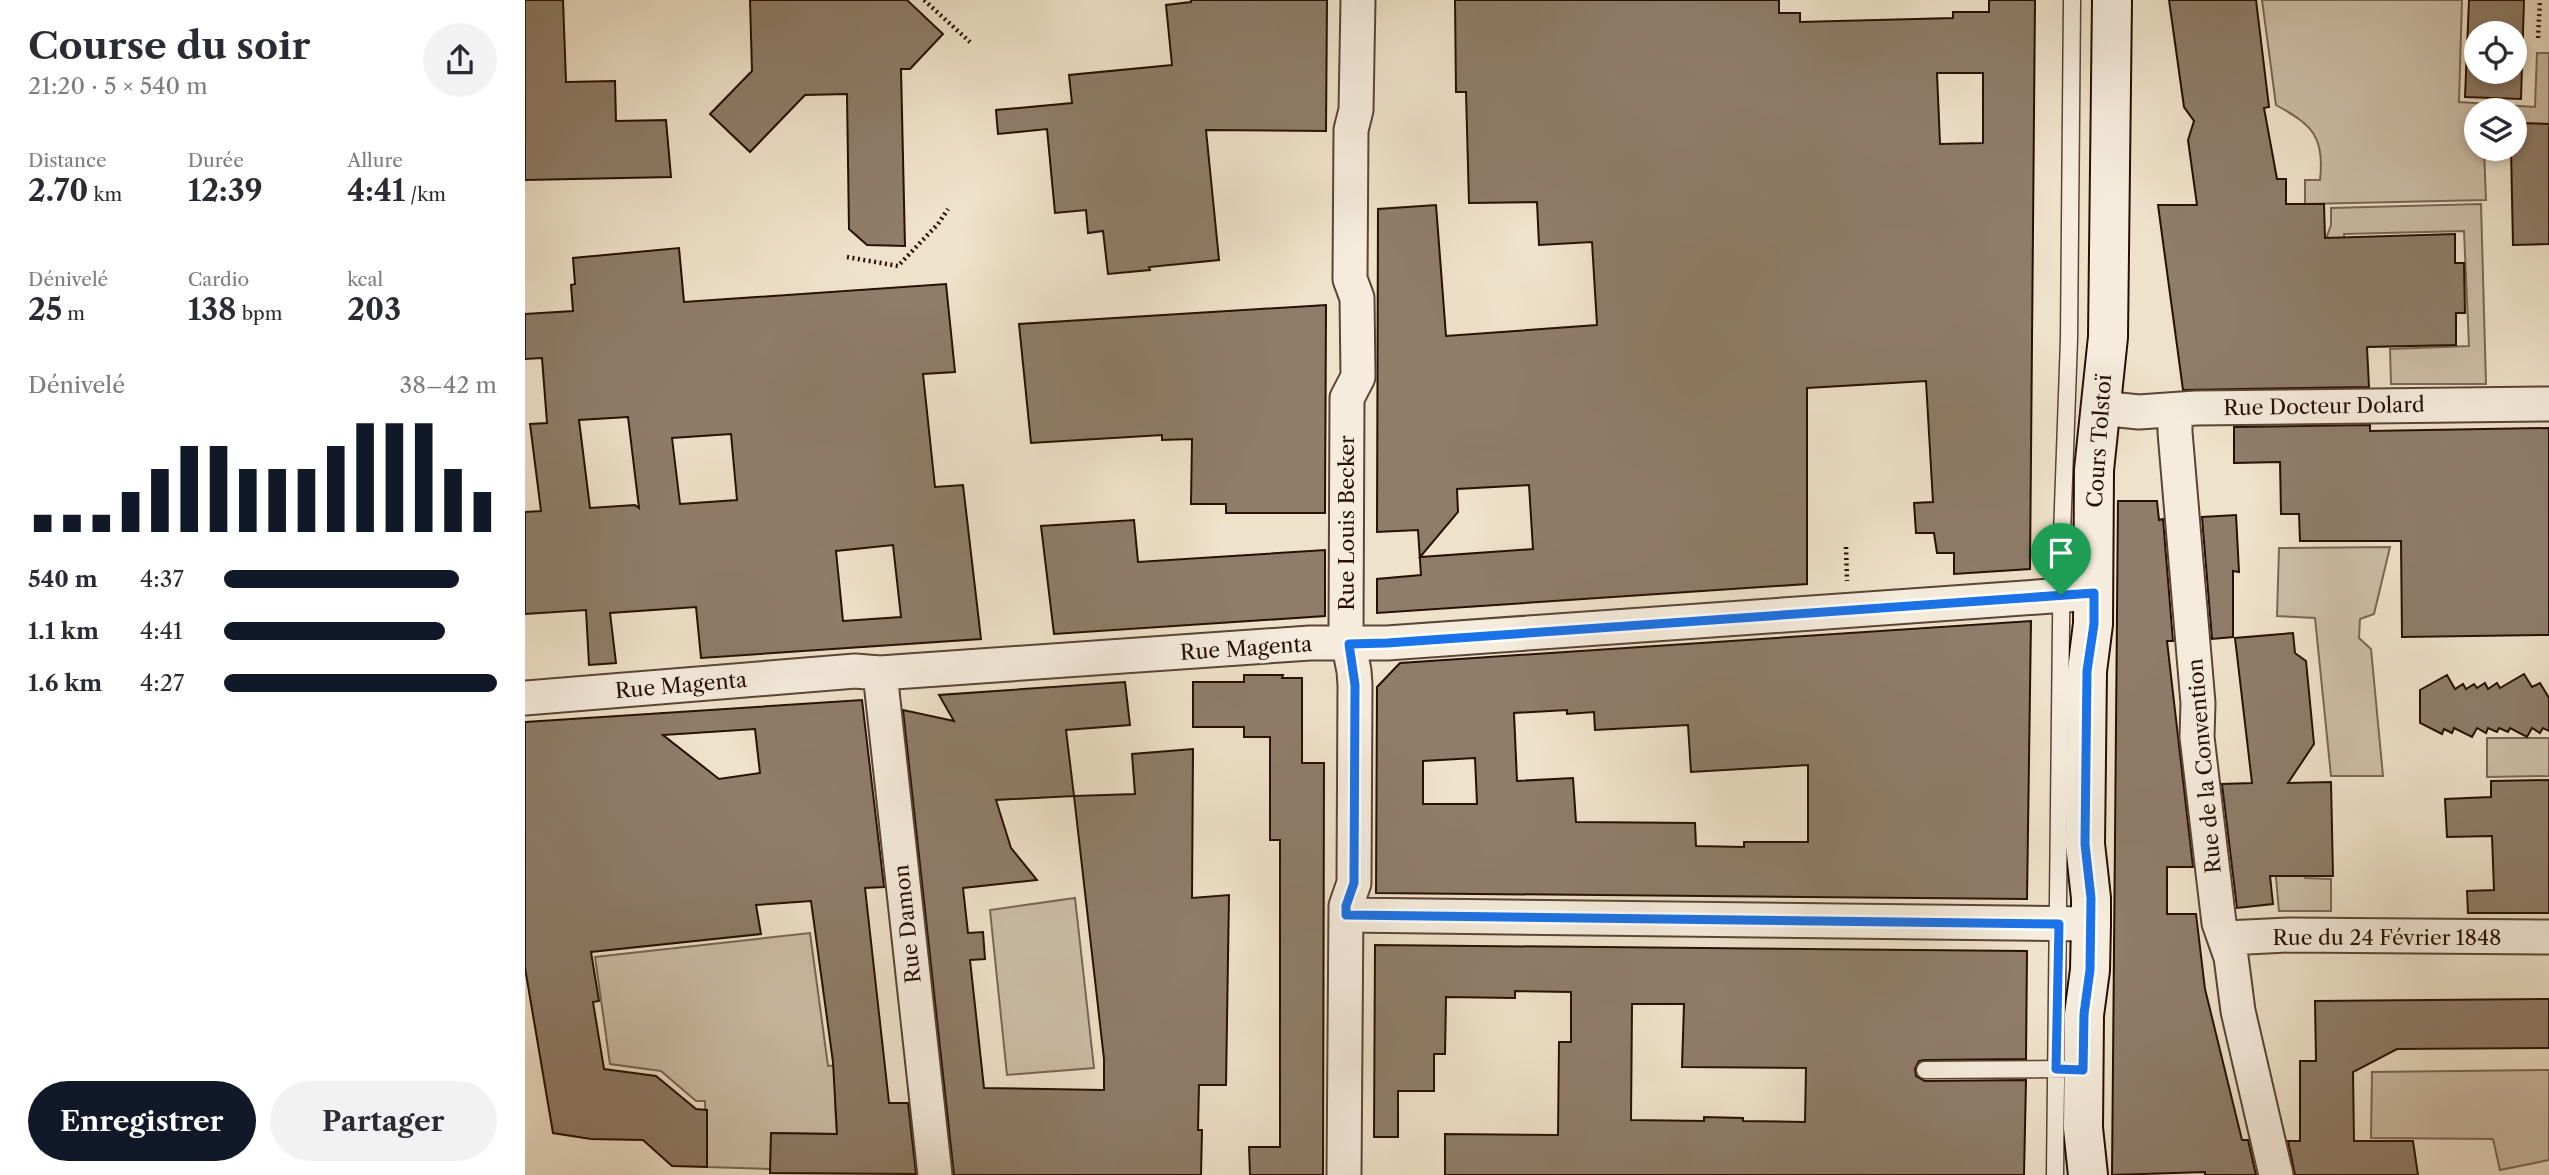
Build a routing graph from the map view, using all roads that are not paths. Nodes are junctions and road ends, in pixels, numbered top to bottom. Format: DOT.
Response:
graph roads {
  1 [pos="1358,0"];
  2 [pos="2072,0"];
  3 [pos="2112,0"];
  4 [pos="2549,404"];
  5 [pos="2100,408"];
  6 [pos="2175,410"];
  7 [pos="2078,594"];
  8 [pos="1349,644"];
  9 [pos="880,673"];
  10 [pos="525,698"];
  11 [pos="1346,915"];
  12 [pos="2075,924"];
  13 [pos="2549,937"];
  14 [pos="2225,938"];
  15 [pos="2070,1069"];
  16 [pos="1925,1070"];
  17 [pos="935,1175"];
  18 [pos="1344,1175"];
  19 [pos="2055,1175"];
  20 [pos="2088,1175"];
  21 [pos="2276,1175"];
  1 -- 8 [label="street, Rue Louis Becker"];
  2 -- 7 [label="lane"];
  3 -- 5 [label="main road, Cours Tolstoï"];
  4 -- 6 [label="street, Rue Docteur Dolard"];
  5 -- 6 [label="street, Rue Docteur Dolard"];
  5 -- 7 [label="main road, Cours Tolstoï"];
  6 -- 14 [label="street, Rue de la Convention"];
  7 -- 8 [label="street, Rue Magenta"];
  7 -- 12 [label="main road, Cours Tolstoï"];
  8 -- 9 [label="street, Rue Magenta"];
  8 -- 11 [label="street, Rue Louis Becker"];
  9 -- 10 [label="street, Rue Magenta"];
  9 -- 17 [label="street, Rue Damon"];
  11 -- 12 [label="street"];
  11 -- 18 [label="street, Rue Louis Becker"];
  12 -- 15 [label="main road, Cours Tolstoï"];
  13 -- 14 [label="street, Rue du 24 Février 1848"];
  14 -- 21 [label="street, Rue de la Convention"];
  15 -- 16 [label="lane"];
  15 -- 19 [label="lane"];
  15 -- 20 [label="main road, Cours Tolstoï"];
}
